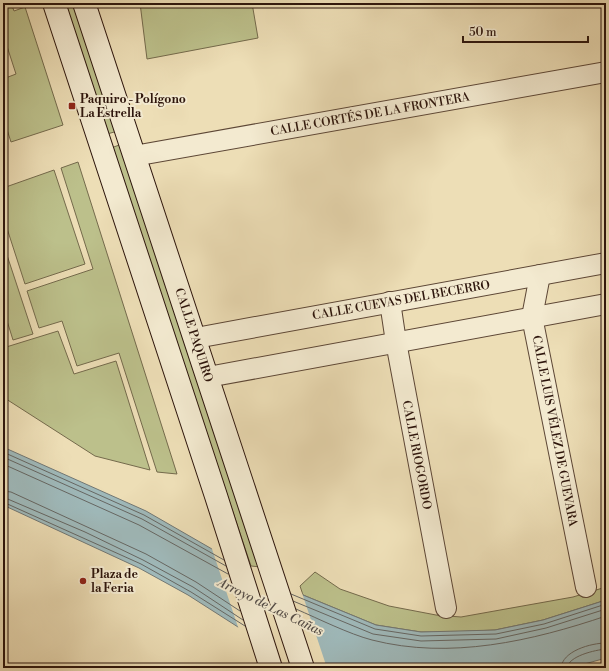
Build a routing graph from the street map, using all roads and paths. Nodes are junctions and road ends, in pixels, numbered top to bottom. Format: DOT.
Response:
graph roads {
  1 [pos="54,3"];
  2 [pos="84,3"];
  3 [pos="606,72"];
  4 [pos="134,156"];
  5 [pos="606,263"];
  6 [pos="540,275"];
  7 [pos="390,302"];
  8 [pos="606,304"];
  9 [pos="532,317"];
  10 [pos="196,338"];
  11 [pos="396,342"];
  12 [pos="208,377"];
  13 [pos="586,587"];
  14 [pos="446,608"];
  15 [pos="267,659"];
  16 [pos="303,668"];
  1 -- 15 [label="main road"];
  2 -- 4 [label="main road, CALLE PAQUIRO"];
  3 -- 4 [label="street, CALLE CORTÉS DE LA FRONTERA"];
  4 -- 10 [label="main road, CALLE PAQUIRO"];
  5 -- 6 [label="street, CALLE CUEVAS DEL BECERRO"];
  6 -- 7 [label="street, CALLE CUEVAS DEL BECERRO"];
  6 -- 9 [label="street, CALLE LUIS VÉLEZ DE GUEVARA"];
  7 -- 10 [label="street, CALLE CUEVAS DEL BECERRO"];
  7 -- 11 [label="street, CALLE RIOGORDO"];
  8 -- 9 [label="street"];
  9 -- 11 [label="street"];
  9 -- 13 [label="street, CALLE LUIS VÉLEZ DE GUEVARA"];
  10 -- 12 [label="main road, CALLE PAQUIRO"];
  11 -- 12 [label="street"];
  11 -- 14 [label="street, CALLE RIOGORDO"];
  12 -- 16 [label="main road, CALLE PAQUIRO"];
}
